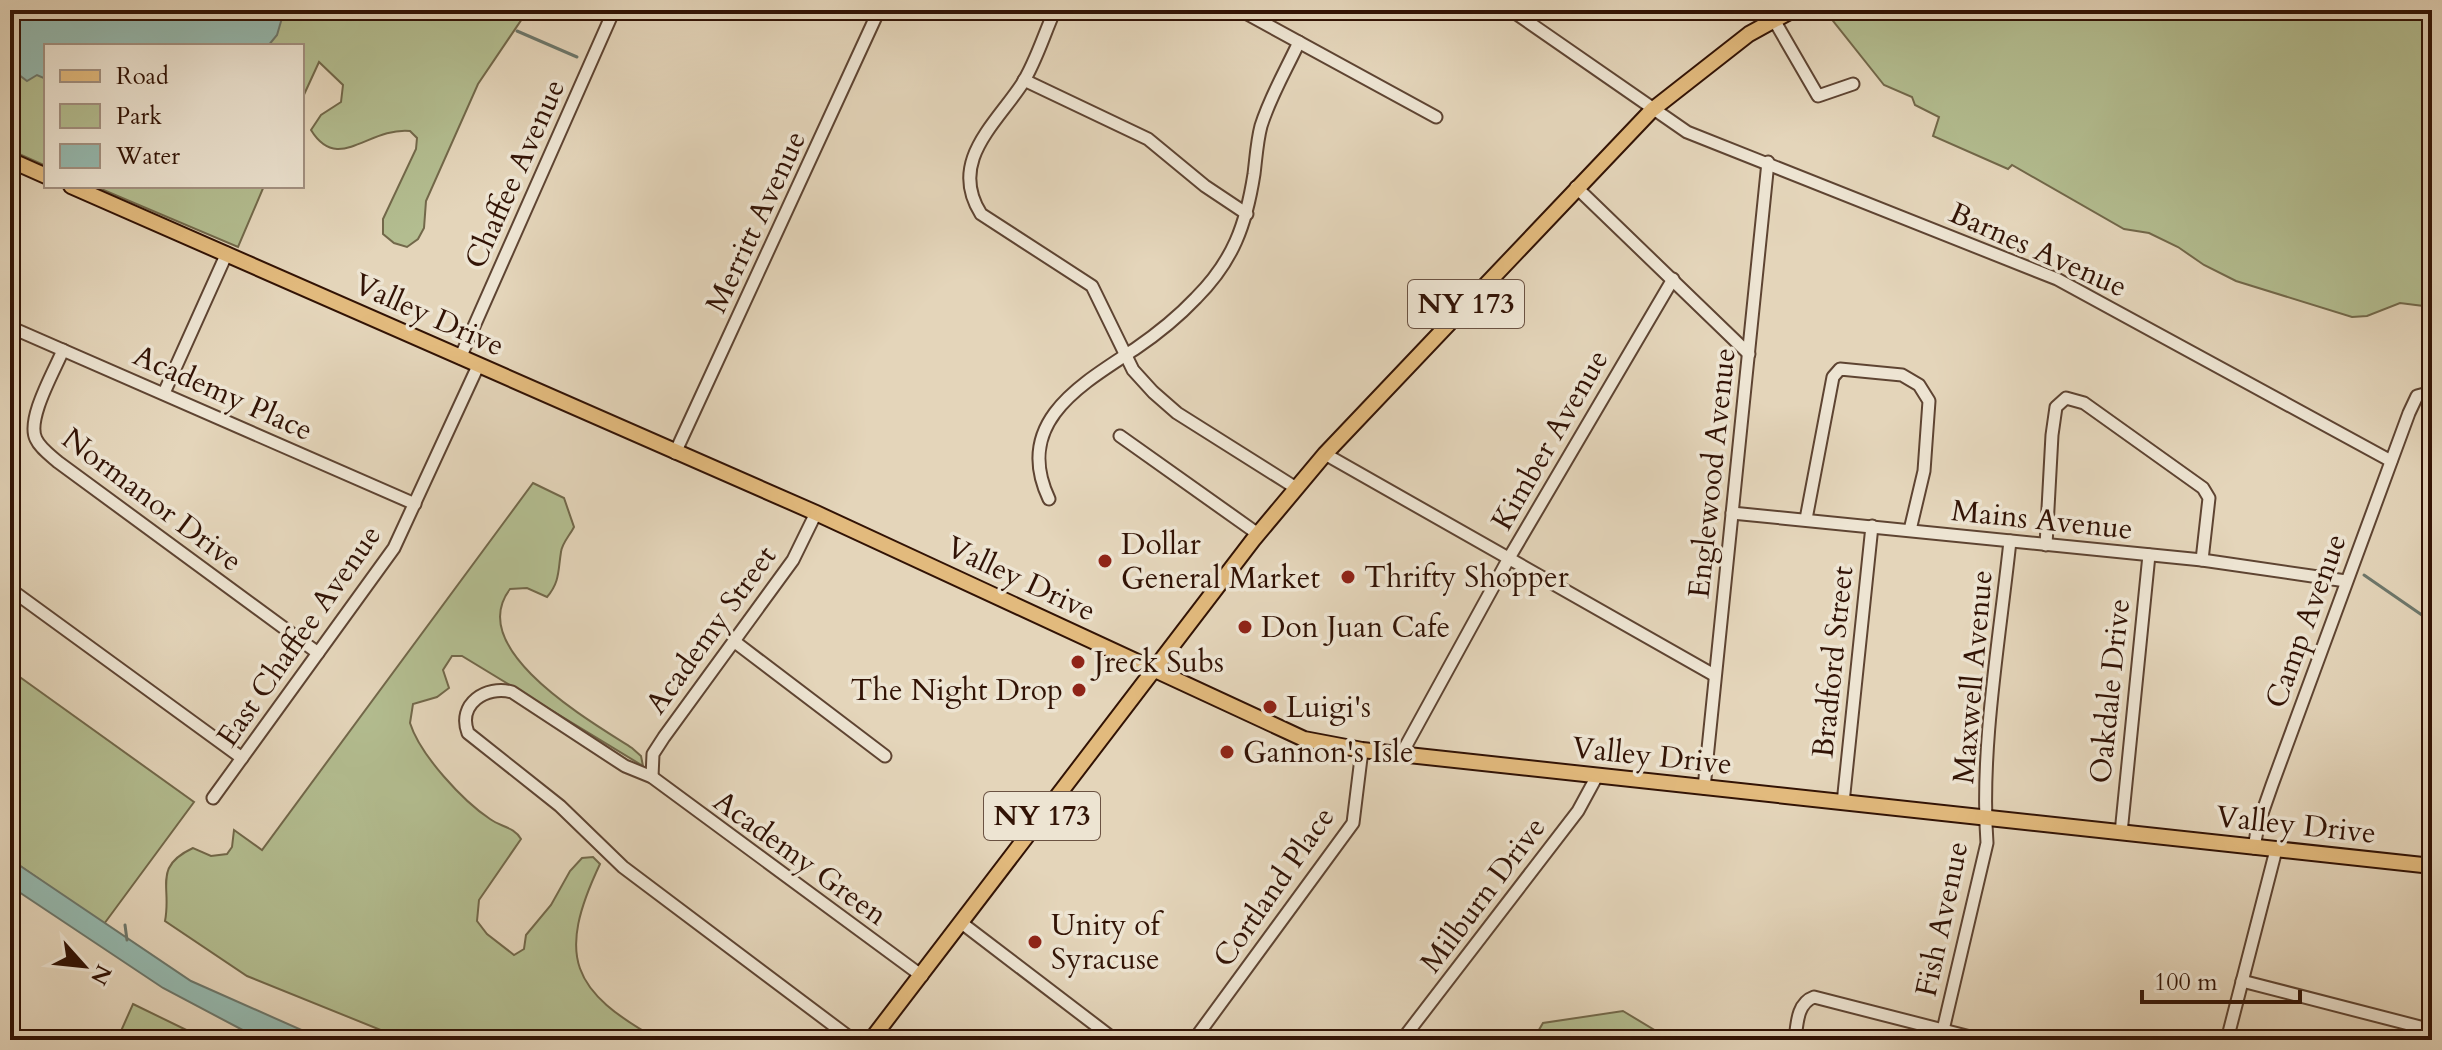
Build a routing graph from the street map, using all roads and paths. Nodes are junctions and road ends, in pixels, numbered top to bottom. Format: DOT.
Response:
graph roads {
  1 [pos="614,10"];
  2 [pos="879,10"];
  3 [pos="1055,10"];
  4 [pos="1240,10"];
  5 [pos="1511,10"];
  6 [pos="1793,10"];
  7 [pos="1774,20"];
  8 [pos="1299,42"];
  9 [pos="1024,80"];
  10 [pos="1853,84"];
  11 [pos="1652,110"];
  12 [pos="1436,117"];
  13 [pos="10,160"];
  14 [pos="1768,162"];
  15 [pos="44,175"];
  16 [pos="1576,187"];
  17 [pos="76,188"];
  18 [pos="1247,214"];
  19 [pos="227,253"];
  20 [pos="1673,279"];
  21 [pos="10,327"];
  22 [pos="63,350"];
  23 [pos="1749,354"];
  24 [pos="1125,355"];
  25 [pos="460,358"];
  26 [pos="478,366"];
  27 [pos="2432,392"];
  28 [pos="164,393"];
  29 [pos="1120,436"];
  30 [pos="675,453"];
  31 [pos="1325,454"];
  32 [pos="2391,461"];
  33 [pos="1296,488"];
  34 [pos="1049,499"];
  35 [pos="415,504"];
  36 [pos="816,513"];
  37 [pos="1732,513"];
  38 [pos="1806,519"];
  39 [pos="1872,526"];
  40 [pos="1910,530"];
  41 [pos="1258,534"];
  42 [pos="2010,541"];
  43 [pos="2046,545"];
  44 [pos="2149,555"];
  45 [pos="1509,558"];
  46 [pos="2202,560"];
  47 [pos="2346,581"];
  48 [pos="10,589"];
  49 [pos="735,642"];
  50 [pos="318,653"];
  51 [pos="1154,669"];
  52 [pos="1714,675"];
  53 [pos="1362,750"];
  54 [pos="1402,753"];
  55 [pos="885,756"];
  56 [pos="242,758"];
  57 [pos="1597,776"];
  58 [pos="652,777"];
  59 [pos="1704,788"];
  60 [pos="213,798"];
  61 [pos="1843,803"];
  62 [pos="1985,818"];
  63 [pos="2121,833"];
  64 [pos="2254,848"];
  65 [pos="2276,850"];
  66 [pos="2432,866"];
  67 [pos="963,924"];
  68 [pos="922,976"];
  69 [pos="2242,981"];
  70 [pos="1943,1030"];
  71 [pos="2432,1030"];
  72 [pos="853,1040"];
  73 [pos="871,1040"];
  74 [pos="1115,1040"];
  75 [pos="1194,1040"];
  76 [pos="1402,1040"];
  77 [pos="1795,1040"];
  78 [pos="1982,1040"];
  79 [pos="2227,1040"];
  1 -- 25 [label="street, Chaffee Avenue"];
  2 -- 30 [label="street, Merritt Avenue"];
  3 -- 9 [label="street"];
  4 -- 8 [label="street"];
  5 -- 11 [label="street, Barnes Avenue"];
  6 -- 7 [label="main road, NY 173"];
  7 -- 10 [label="street"];
  7 -- 11 [label="main road, NY 173"];
  8 -- 12 [label="street"];
  8 -- 18 [label="street"];
  9 -- 18 [label="street"];
  9 -- 24 [label="street"];
  11 -- 14 [label="street, Barnes Avenue"];
  11 -- 16 [label="main road, NY 173"];
  13 -- 15 [label="main road"];
  14 -- 23 [label="street, Englewood Avenue"];
  14 -- 32 [label="street, Barnes Avenue"];
  16 -- 20 [label="street"];
  16 -- 31 [label="main road, NY 173"];
  17 -- 19 [label="main road, Valley Drive"];
  18 -- 24 [label="street"];
  19 -- 25 [label="main road, Valley Drive"];
  19 -- 28 [label="street"];
  20 -- 23 [label="street"];
  20 -- 45 [label="street, Kimber Avenue"];
  21 -- 22 [label="street, Academy Place"];
  22 -- 28 [label="street, Academy Place"];
  22 -- 50 [label="street, Normanor Drive"];
  23 -- 37 [label="street, Englewood Avenue"];
  24 -- 33 [label="street"];
  24 -- 34 [label="street"];
  25 -- 26 [label="main road, Valley Drive"];
  26 -- 30 [label="main road, Valley Drive"];
  26 -- 35 [label="street, East Chaffee Avenue"];
  27 -- 32 [label="street, Camp Avenue"];
  28 -- 35 [label="street, Academy Place"];
  29 -- 41 [label="street"];
  30 -- 36 [label="main road, Valley Drive"];
  31 -- 33 [label="main road, NY 173"];
  31 -- 45 [label="street"];
  32 -- 47 [label="street, Camp Avenue"];
  33 -- 41 [label="main road, NY 173"];
  35 -- 50 [label="street, East Chaffee Avenue"];
  36 -- 49 [label="street, Academy Street"];
  36 -- 51 [label="main road, Valley Drive"];
  37 -- 38 [label="street, Mains Avenue"];
  37 -- 52 [label="street, Englewood Avenue"];
  38 -- 39 [label="street, Mains Avenue"];
  38 -- 40 [label="street"];
  39 -- 40 [label="street, Mains Avenue"];
  39 -- 61 [label="street, Bradford Street"];
  40 -- 42 [label="street, Mains Avenue"];
  41 -- 51 [label="main road, NY 173"];
  42 -- 43 [label="street, Mains Avenue"];
  42 -- 62 [label="street, Maxwell Avenue"];
  43 -- 44 [label="street, Mains Avenue"];
  43 -- 46 [label="street"];
  44 -- 46 [label="street, Mains Avenue"];
  44 -- 63 [label="street, Oakdale Drive"];
  45 -- 52 [label="street"];
  45 -- 54 [label="street, Kimber Avenue"];
  46 -- 47 [label="street, Mains Avenue"];
  47 -- 64 [label="street, Camp Avenue"];
  48 -- 56 [label="street"];
  49 -- 55 [label="street"];
  49 -- 58 [label="street, Academy Street"];
  50 -- 56 [label="street, East Chaffee Avenue"];
  51 -- 53 [label="main road, Valley Drive"];
  51 -- 67 [label="main road, NY 173"];
  52 -- 59 [label="street, Englewood Avenue"];
  53 -- 54 [label="main road, Valley Drive"];
  53 -- 75 [label="street, Cortland Place"];
  54 -- 57 [label="main road, Valley Drive"];
  56 -- 60 [label="street, East Chaffee Avenue"];
  57 -- 59 [label="main road, Valley Drive"];
  57 -- 76 [label="street, Milburn Drive"];
  58 -- 68 [label="street, Academy Green"];
  58 -- 72 [label="street, Academy Green"];
  59 -- 61 [label="main road, Valley Drive"];
  61 -- 62 [label="main road, Valley Drive"];
  62 -- 63 [label="main road, Valley Drive"];
  62 -- 70 [label="street, Fish Avenue"];
  63 -- 64 [label="main road, Valley Drive"];
  64 -- 65 [label="main road, Valley Drive"];
  65 -- 66 [label="main road, Valley Drive"];
  65 -- 69 [label="street"];
  67 -- 68 [label="main road, NY 173"];
  67 -- 74 [label="street"];
  68 -- 73 [label="main road, NY 173"];
  69 -- 71 [label="street"];
  69 -- 79 [label="street"];
  70 -- 77 [label="street"];
  70 -- 78 [label="street"];
}
